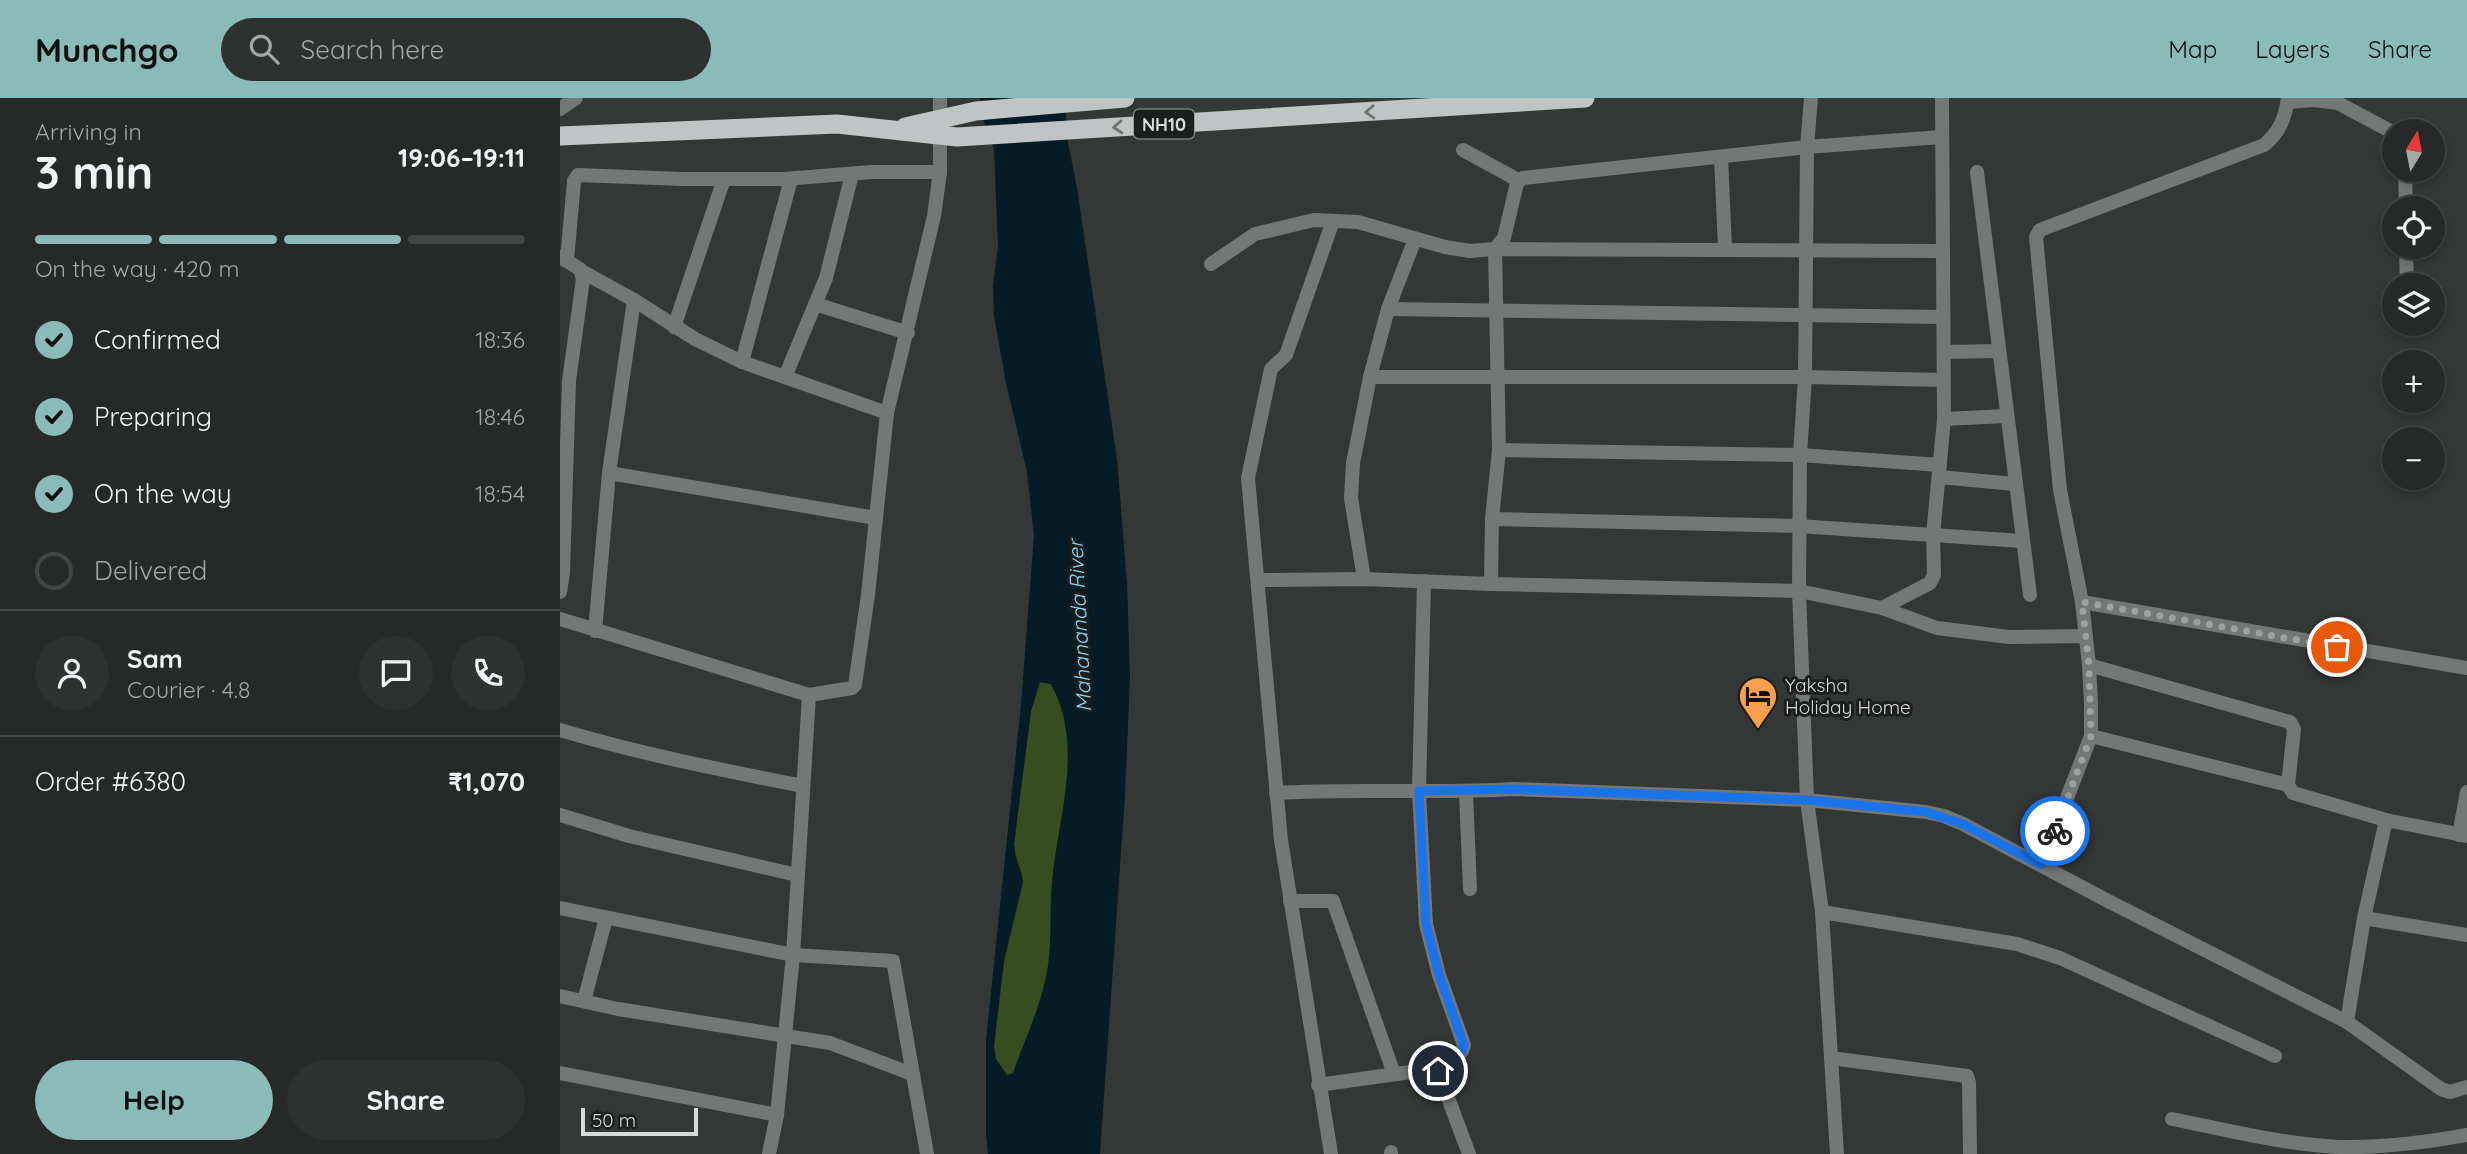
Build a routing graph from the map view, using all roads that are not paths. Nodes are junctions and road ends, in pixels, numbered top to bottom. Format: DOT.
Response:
graph roads {
  1 [pos="576,98"];
  2 [pos="940,98"];
  3 [pos="1125,98"];
  4 [pos="1585,98"];
  5 [pos="1811,98"];
  6 [pos="1942,98"];
  7 [pos="2288,100"];
  8 [pos="560,109"];
  9 [pos="2382,127"];
  10 [pos="890,130"];
  11 [pos="560,136"];
  12 [pos="1941,137"];
  13 [pos="1807,147"];
  14 [pos="1463,150"];
  15 [pos="1721,157"];
  16 [pos="940,172"];
  17 [pos="1977,172"];
  18 [pos="852,174"];
  19 [pos="724,179"];
  20 [pos="790,179"];
  21 [pos="1518,180"];
  22 [pos="1333,221"];
  23 [pos="1415,239"];
  24 [pos="1725,248"];
  25 [pos="1495,249"];
  26 [pos="1806,249"];
  27 [pos="1942,251"];
  28 [pos="563,259"];
  29 [pos="1211,264"];
  30 [pos="583,272"];
  31 [pos="634,300"];
  32 [pos="815,304"];
  33 [pos="1388,309"];
  34 [pos="1495,309"];
  35 [pos="1805,314"];
  36 [pos="1942,317"];
  37 [pos="674,327"];
  38 [pos="908,333"];
  39 [pos="1998,351"];
  40 [pos="1944,352"];
  41 [pos="742,362"];
  42 [pos="785,377"];
  43 [pos="1370,377"];
  44 [pos="1497,377"];
  45 [pos="1805,377"];
  46 [pos="1943,380"];
  47 [pos="887,412"];
  48 [pos="2007,416"];
  49 [pos="1944,419"];
  50 [pos="1499,450"];
  51 [pos="1800,455"];
  52 [pos="1940,471"];
  53 [pos="609,472"];
  54 [pos="2015,484"];
  55 [pos="876,518"];
  56 [pos="1492,519"];
  57 [pos="1798,526"];
  58 [pos="1933,535"];
  59 [pos="2022,541"];
  60 [pos="1364,579"];
  61 [pos="1259,580"];
  62 [pos="1424,582"];
  63 [pos="1491,584"];
  64 [pos="1799,591"];
  65 [pos="560,592"];
  66 [pos="2030,595"];
  67 [pos="2082,602"];
  68 [pos="1882,608"];
  69 [pos="560,619"];
  70 [pos="595,631"];
  71 [pos="2086,636"];
  72 [pos="2089,666"];
  73 [pos="2467,668"];
  74 [pos="809,695"];
  75 [pos="560,730"];
  76 [pos="2091,736"];
  77 [pos="2288,785"];
  78 [pos="803,786"];
  79 [pos="1419,791"];
  80 [pos="1466,792"];
  81 [pos="2467,792"];
  82 [pos="1276,793"];
  83 [pos="1807,800"];
  84 [pos="560,815"];
  85 [pos="2386,820"];
  86 [pos="2463,836"];
  87 [pos="2041,865"];
  88 [pos="797,876"];
  89 [pos="1470,888"];
  90 [pos="1290,901"];
  91 [pos="560,908"];
  92 [pos="1822,912"];
  93 [pos="606,918"];
  94 [pos="2364,918"];
  95 [pos="2467,935"];
  96 [pos="793,955"];
  97 [pos="560,996"];
  98 [pos="584,1001"];
  99 [pos="2347,1022"];
  100 [pos="785,1035"];
  101 [pos="2276,1056"];
  102 [pos="1831,1058"];
  103 [pos="1439,1068"];
  104 [pos="560,1073"];
  105 [pos="912,1074"];
  106 [pos="1394,1074"];
  107 [pos="1318,1085"];
  108 [pos="2467,1087"];
  109 [pos="777,1115"];
  110 [pos="2172,1119"];
  111 [pos="2467,1135"];
  112 [pos="769,1154"];
  113 [pos="927,1154"];
  114 [pos="1331,1154"];
  115 [pos="1469,1154"];
  116 [pos="1837,1154"];
  117 [pos="1970,1154"];
  1 -- 8 [label="street"];
  2 -- 16 [label="street"];
  3 -- 10 [label="highway"];
  4 -- 10 [label="highway, NH10, one-way"];
  5 -- 13 [label="street"];
  6 -- 12 [label="street"];
  7 -- 9 [label="street"];
  7 -- 67 [label="street"];
  10 -- 11 [label="highway, NH10"];
  12 -- 13 [label="street"];
  12 -- 27 [label="street"];
  13 -- 15 [label="street"];
  13 -- 26 [label="street"];
  14 -- 21 [label="street"];
  15 -- 21 [label="street"];
  15 -- 24 [label="street"];
  16 -- 18 [label="street"];
  16 -- 38 [label="street"];
  17 -- 39 [label="street"];
  18 -- 20 [label="street"];
  18 -- 32 [label="street"];
  19 -- 20 [label="street"];
  19 -- 28 [label="street"];
  19 -- 37 [label="street"];
  20 -- 41 [label="street"];
  21 -- 25 [label="street"];
  22 -- 23 [label="street"];
  22 -- 29 [label="street"];
  22 -- 61 [label="street"];
  23 -- 25 [label="street"];
  23 -- 33 [label="street"];
  24 -- 25 [label="street"];
  24 -- 26 [label="street"];
  25 -- 34 [label="street"];
  26 -- 27 [label="street"];
  26 -- 35 [label="street"];
  27 -- 36 [label="street"];
  28 -- 30 [label="street"];
  30 -- 31 [label="street"];
  30 -- 65 [label="street"];
  31 -- 37 [label="street"];
  31 -- 53 [label="street"];
  32 -- 38 [label="street"];
  32 -- 42 [label="street"];
  33 -- 34 [label="street"];
  33 -- 43 [label="street"];
  34 -- 35 [label="street"];
  34 -- 44 [label="street"];
  35 -- 36 [label="street"];
  35 -- 45 [label="street"];
  36 -- 40 [label="street"];
  37 -- 41 [label="street"];
  38 -- 47 [label="street"];
  39 -- 40 [label="street"];
  39 -- 48 [label="street"];
  40 -- 46 [label="street"];
  41 -- 42 [label="street"];
  42 -- 47 [label="street"];
  43 -- 44 [label="street"];
  43 -- 60 [label="street"];
  44 -- 45 [label="street"];
  44 -- 50 [label="street"];
  45 -- 46 [label="street"];
  45 -- 51 [label="street"];
  46 -- 49 [label="street"];
  47 -- 55 [label="street"];
  48 -- 49 [label="street"];
  48 -- 54 [label="street"];
  49 -- 52 [label="street"];
  50 -- 51 [label="street"];
  50 -- 56 [label="street"];
  51 -- 52 [label="street"];
  51 -- 57 [label="street"];
  52 -- 54 [label="street"];
  52 -- 58 [label="street"];
  53 -- 55 [label="street"];
  53 -- 70 [label="street"];
  54 -- 59 [label="street"];
  55 -- 74 [label="street"];
  56 -- 57 [label="street"];
  56 -- 63 [label="street"];
  57 -- 58 [label="street"];
  57 -- 64 [label="street"];
  58 -- 59 [label="street"];
  58 -- 68 [label="street"];
  59 -- 66 [label="street"];
  60 -- 61 [label="street"];
  60 -- 62 [label="street"];
  61 -- 82 [label="street"];
  62 -- 63 [label="street"];
  62 -- 79 [label="street"];
  63 -- 64 [label="street"];
  64 -- 68 [label="street"];
  64 -- 83 [label="street"];
  67 -- 71 [label="street"];
  67 -- 73 [label="street"];
  68 -- 71 [label="street"];
  69 -- 70 [label="street"];
  70 -- 74 [label="street"];
  71 -- 72 [label="street"];
  72 -- 76 [label="street"];
  72 -- 77 [label="street"];
  74 -- 78 [label="street"];
  75 -- 78 [label="street"];
  76 -- 77 [label="street"];
  76 -- 87 [label="street"];
  77 -- 85 [label="street"];
  78 -- 88 [label="street"];
  79 -- 80 [label="street"];
  79 -- 82 [label="street"];
  79 -- 103 [label="street"];
  80 -- 83 [label="street"];
  80 -- 89 [label="street"];
  81 -- 86 [label="street"];
  82 -- 90 [label="street"];
  83 -- 87 [label="street"];
  83 -- 92 [label="street"];
  84 -- 88 [label="street"];
  85 -- 86 [label="street"];
  85 -- 94 [label="street"];
  87 -- 99 [label="street"];
  88 -- 96 [label="street"];
  90 -- 106 [label="street"];
  90 -- 107 [label="street"];
  91 -- 93 [label="street"];
  92 -- 101 [label="street"];
  92 -- 102 [label="street"];
  93 -- 96 [label="street"];
  93 -- 98 [label="street"];
  94 -- 95 [label="street"];
  94 -- 99 [label="street"];
  96 -- 100 [label="street"];
  96 -- 105 [label="street"];
  97 -- 98 [label="street"];
  98 -- 100 [label="street"];
  99 -- 108 [label="street"];
  100 -- 105 [label="street"];
  100 -- 109 [label="street"];
  102 -- 116 [label="street"];
  102 -- 117 [label="street"];
  103 -- 106 [label="street"];
  103 -- 115 [label="street"];
  104 -- 109 [label="street"];
  105 -- 113 [label="street"];
  106 -- 107 [label="street"];
  107 -- 114 [label="street"];
  109 -- 112 [label="street"];
  110 -- 111 [label="street"];
}
